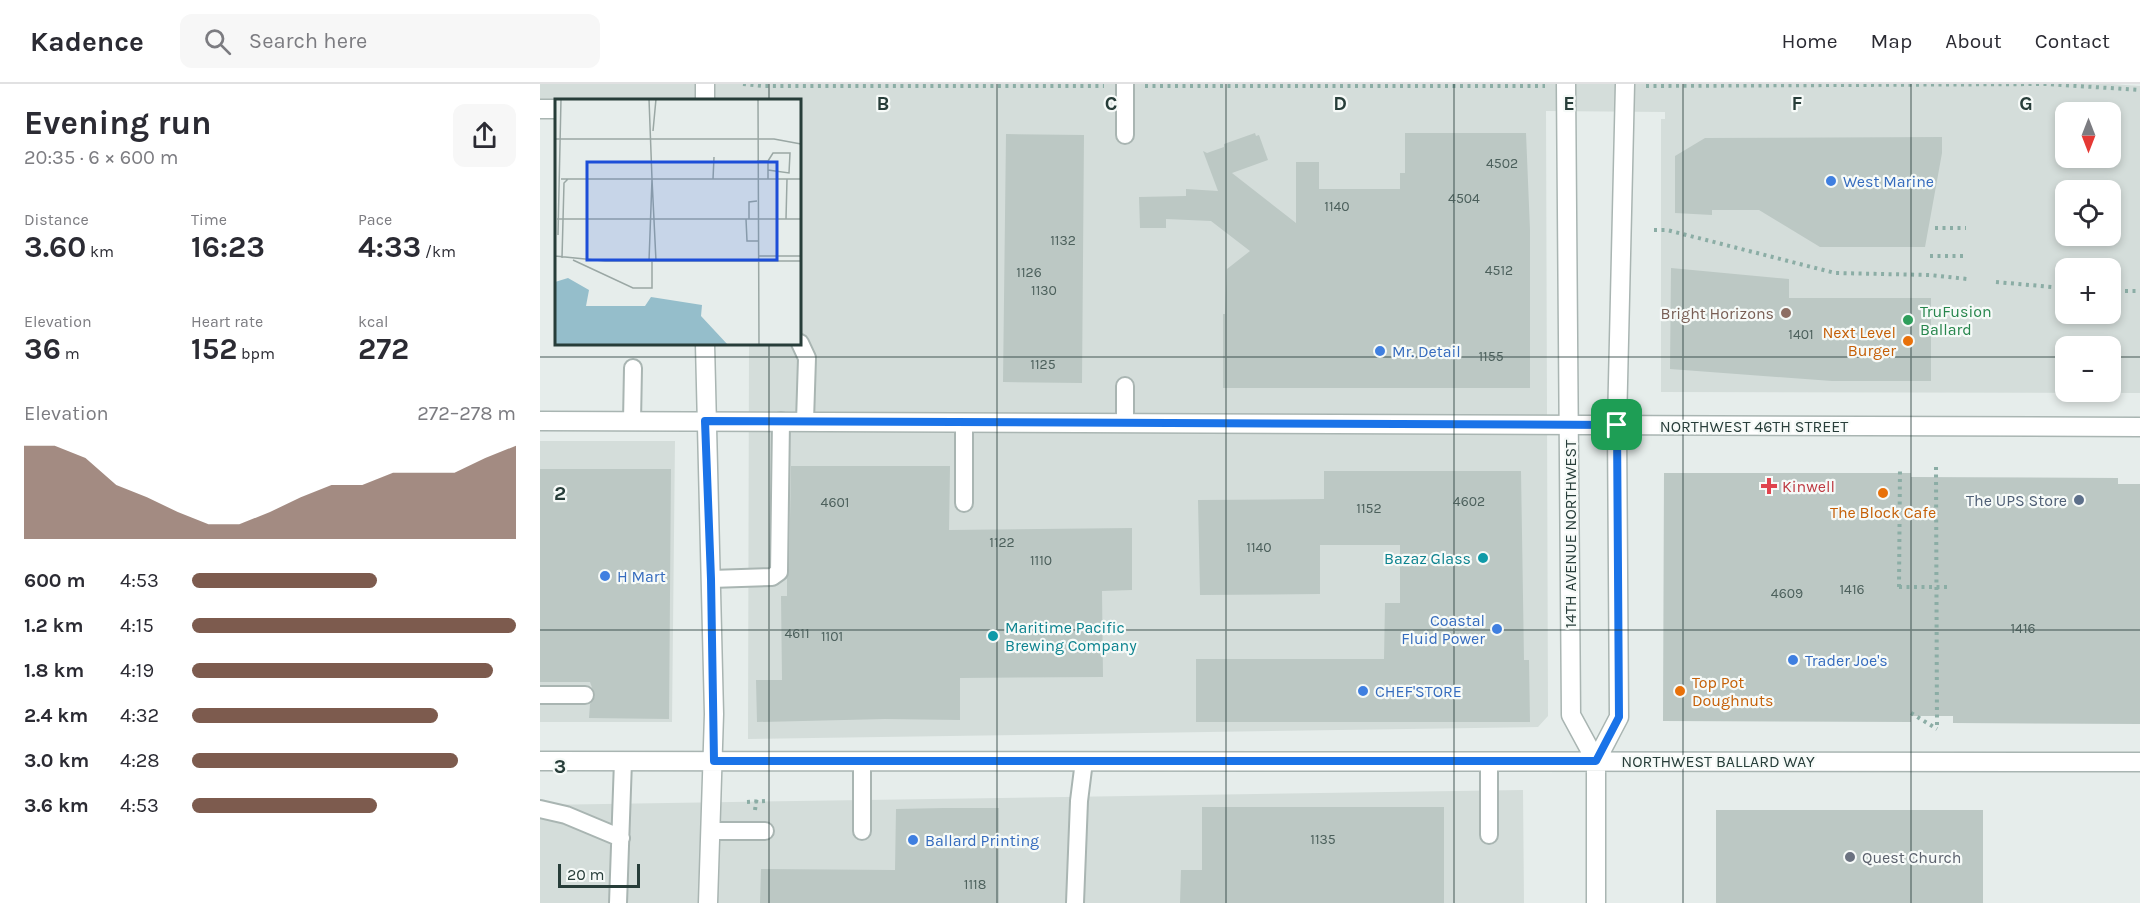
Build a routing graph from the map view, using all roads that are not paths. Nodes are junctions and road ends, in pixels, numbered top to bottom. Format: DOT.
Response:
graph roads {
  1 [pos="1125,85"];
  2 [pos="1566,85"];
  3 [pos="1625,85"];
  4 [pos="1125,135"];
  5 [pos="705,345"];
  6 [pos="801,345"];
  7 [pos="633,368"];
  8 [pos="1125,386"];
  9 [pos="632,421"];
  10 [pos="705,421"];
  11 [pos="781,421"];
  12 [pos="806,421"];
  13 [pos="540,422"];
  14 [pos="964,422"];
  15 [pos="1125,423"];
  16 [pos="1569,425"];
  17 [pos="1617,425"];
  18 [pos="2140,427"];
  19 [pos="964,503"];
  20 [pos="711,579"];
  21 [pos="540,694"];
  22 [pos="585,694"];
  23 [pos="540,761"];
  24 [pos="623,761"];
  25 [pos="714,761"];
  26 [pos="862,761"];
  27 [pos="1084,761"];
  28 [pos="1489,761"];
  29 [pos="1596,761"];
  30 [pos="2140,762"];
  31 [pos="540,809"];
  32 [pos="710,831"];
  33 [pos="765,831"];
  34 [pos="862,831"];
  35 [pos="1489,835"];
  36 [pos="621,838"];
  37 [pos="618,903"];
  38 [pos="708,903"];
  39 [pos="1075,903"];
  40 [pos="1596,903"];
  1 -- 4 [label="lane"];
  2 -- 16 [label="street, 14TH AVENUE NORTHWEST"];
  3 -- 17 [label="street, 14TH AVENUE NORTHWEST"];
  5 -- 10 [label="street"];
  6 -- 12 [label="lane"];
  7 -- 9 [label="lane"];
  8 -- 15 [label="lane"];
  9 -- 10 [label="street, NORTHWEST 46TH STREET"];
  9 -- 13 [label="street, NORTHWEST 46TH STREET"];
  10 -- 11 [label="street, NORTHWEST 46TH STREET"];
  10 -- 20 [label="street"];
  11 -- 12 [label="street, NORTHWEST 46TH STREET"];
  11 -- 20 [label="lane"];
  12 -- 14 [label="street, NORTHWEST 46TH STREET"];
  14 -- 15 [label="street, NORTHWEST 46TH STREET"];
  14 -- 19 [label="lane"];
  15 -- 16 [label="street, NORTHWEST 46TH STREET"];
  16 -- 17 [label="street, NORTHWEST 46TH STREET"];
  16 -- 29 [label="street, 14TH AVENUE NORTHWEST"];
  17 -- 18 [label="street, NORTHWEST 46TH STREET"];
  17 -- 29 [label="street, 14TH AVENUE NORTHWEST"];
  20 -- 25 [label="street"];
  21 -- 22 [label="lane"];
  23 -- 24 [label="street, NORTHWEST BALLARD WAY"];
  24 -- 25 [label="street, NORTHWEST BALLARD WAY"];
  24 -- 36 [label="lane"];
  25 -- 26 [label="street, NORTHWEST BALLARD WAY"];
  25 -- 32 [label="street"];
  26 -- 27 [label="street, NORTHWEST BALLARD WAY"];
  26 -- 34 [label="lane"];
  27 -- 28 [label="street, NORTHWEST BALLARD WAY"];
  27 -- 39 [label="lane"];
  28 -- 29 [label="street, NORTHWEST BALLARD WAY"];
  28 -- 35 [label="lane"];
  29 -- 30 [label="street, NORTHWEST BALLARD WAY"];
  29 -- 40 [label="street, 14TH AVENUE NORTHWEST"];
  31 -- 36 [label="lane"];
  32 -- 33 [label="lane"];
  32 -- 38 [label="street"];
  36 -- 37 [label="lane"];
}
